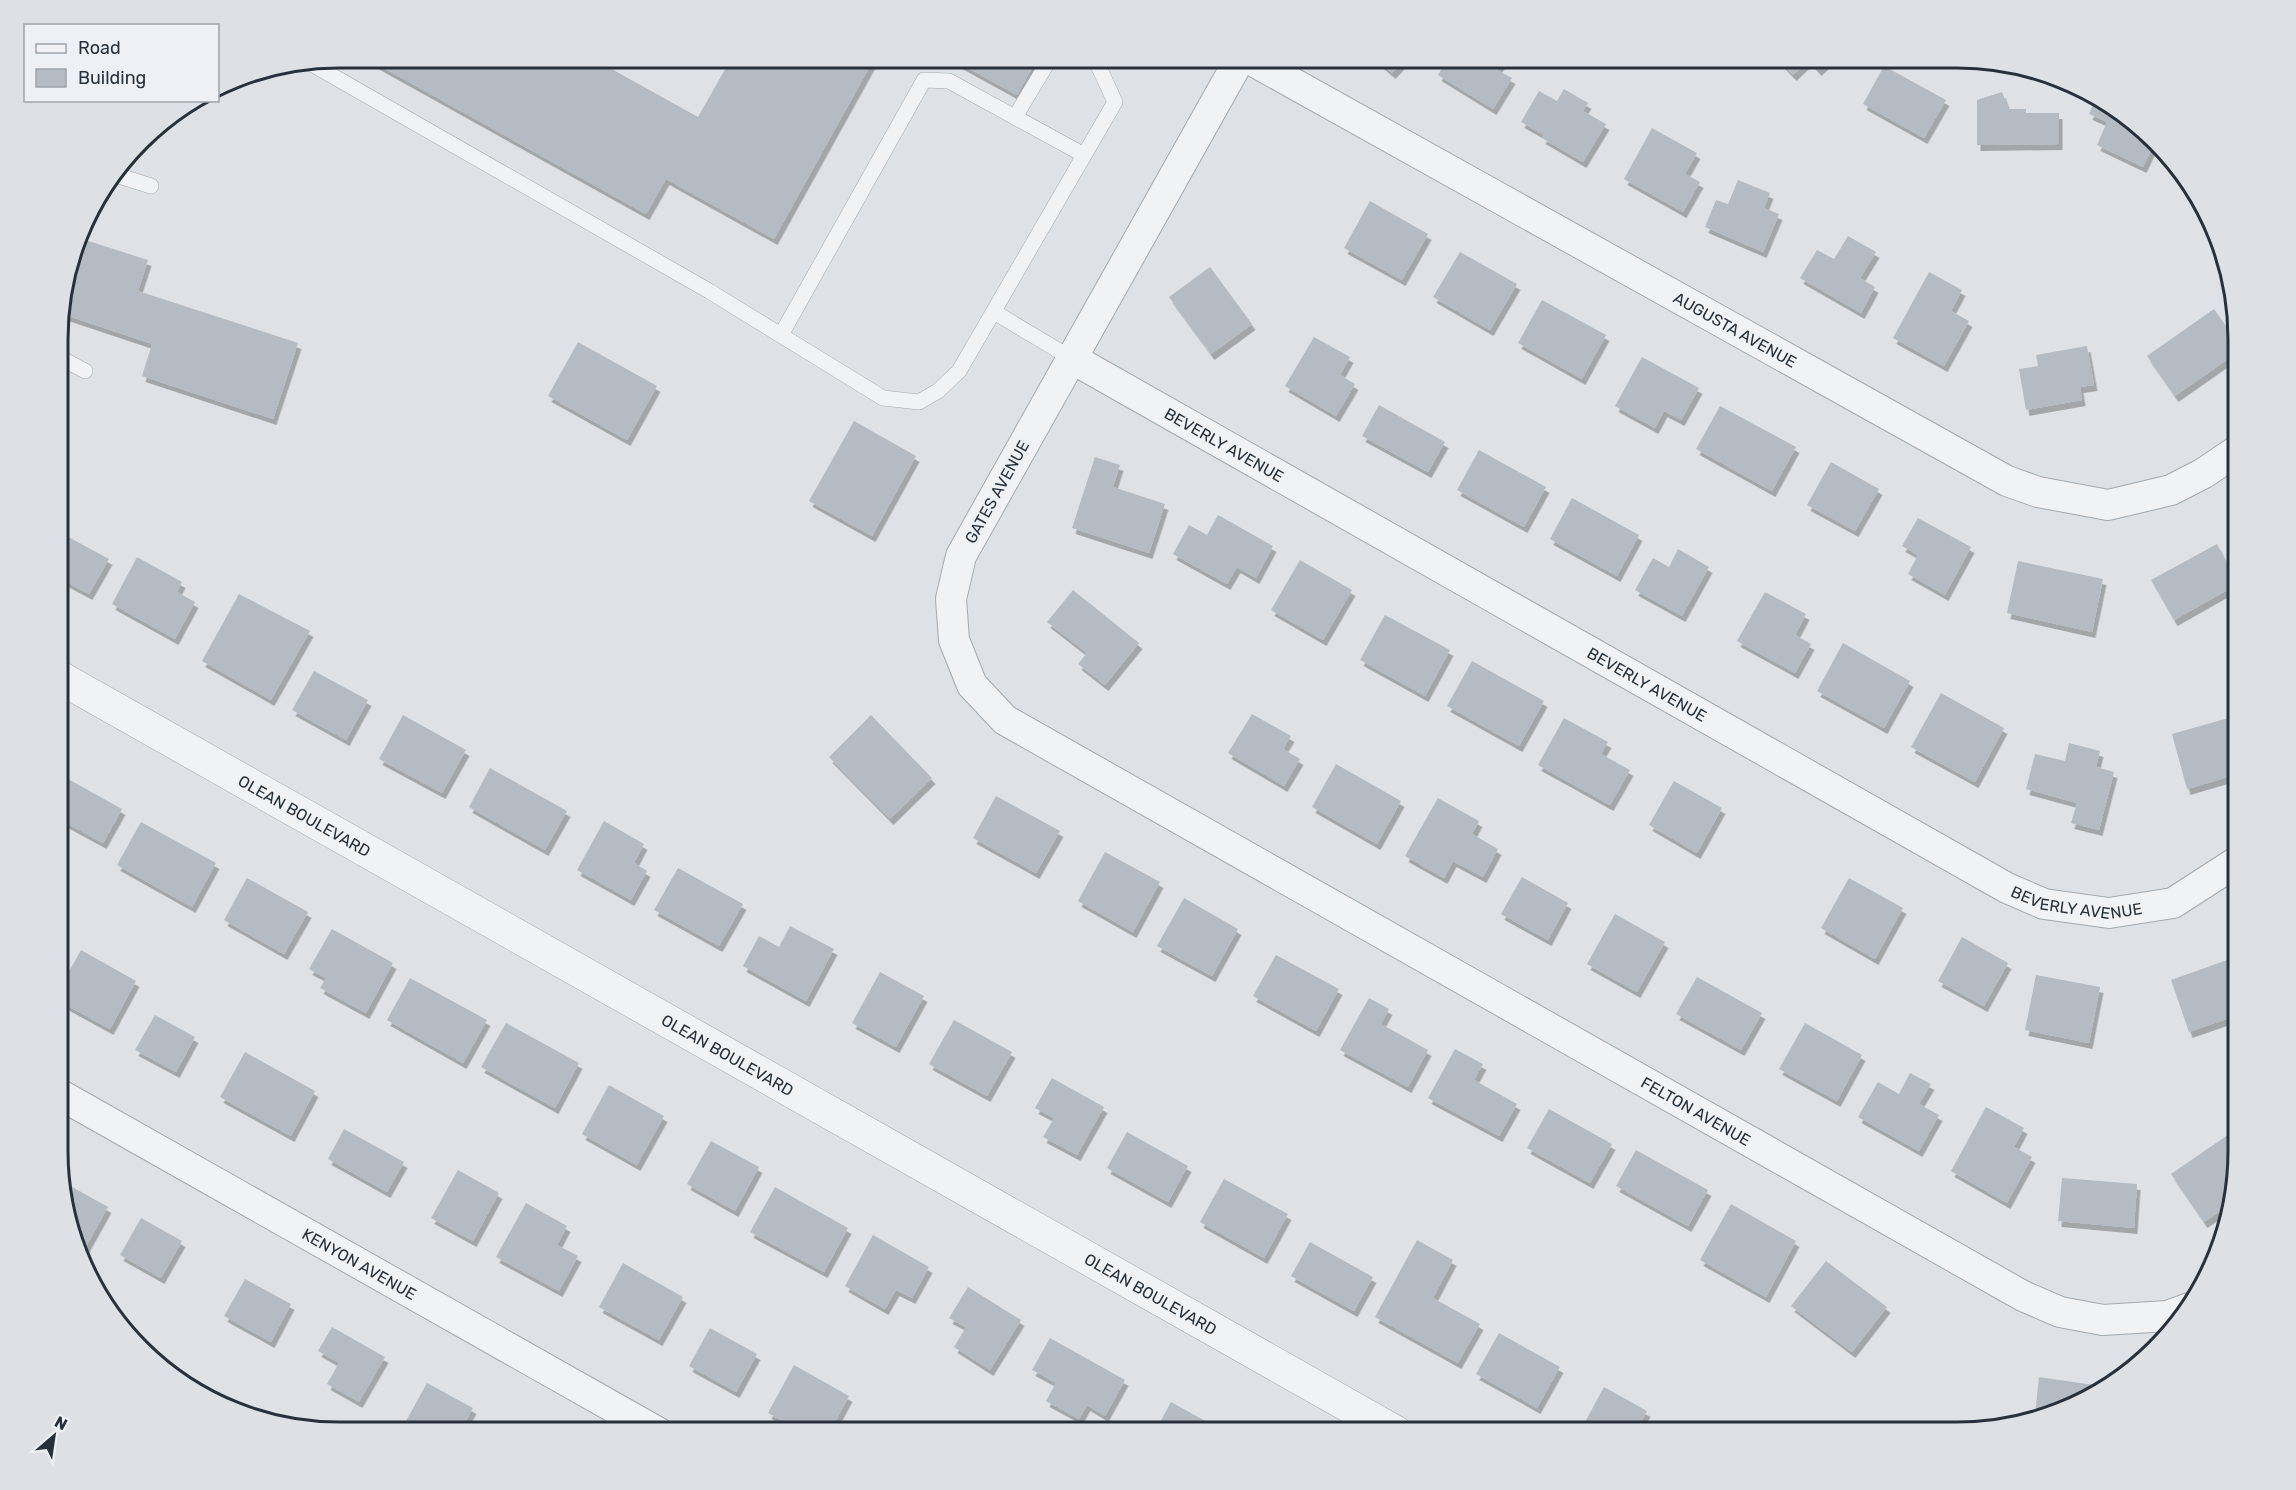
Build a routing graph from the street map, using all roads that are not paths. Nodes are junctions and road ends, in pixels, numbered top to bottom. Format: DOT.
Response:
graph roads {
  1 [pos="319,68"];
  2 [pos="1044,68"];
  3 [pos="1099,68"];
  4 [pos="1235,68"];
  5 [pos="1266,68"];
  6 [pos="1015,117"];
  7 [pos="1084,155"];
  8 [pos="122,177"];
  9 [pos="151,186"];
  10 [pos="994,312"];
  11 [pos="781,335"];
  12 [pos="1071,358"];
  13 [pos="68,362"];
  14 [pos="85,371"];
  15 [pos="2228,457"];
  16 [pos="68,682"];
  17 [pos="1217,840"];
  18 [pos="2228,867"];
  19 [pos="68,1099"];
  20 [pos="2174,1313"];
  21 [pos="641,1423"];
  22 [pos="1380,1423"];
  1 -- 11 [label="lane"];
  2 -- 6 [label="lane"];
  3 -- 7 [label="lane"];
  4 -- 12 [label="street, GATES AVENUE"];
  5 -- 15 [label="street, AUGUSTA AVENUE"];
  6 -- 7 [label="lane"];
  6 -- 11 [label="lane"];
  7 -- 10 [label="lane"];
  8 -- 9 [label="lane"];
  10 -- 11 [label="lane"];
  10 -- 12 [label="lane"];
  12 -- 17 [label="street, GATES AVENUE"];
  12 -- 18 [label="street, BEVERLY AVENUE"];
  13 -- 14 [label="lane"];
  16 -- 22 [label="street, OLEAN BOULEVARD"];
  17 -- 20 [label="street, FELTON AVENUE"];
  19 -- 21 [label="street, KENYON AVENUE"];
}
